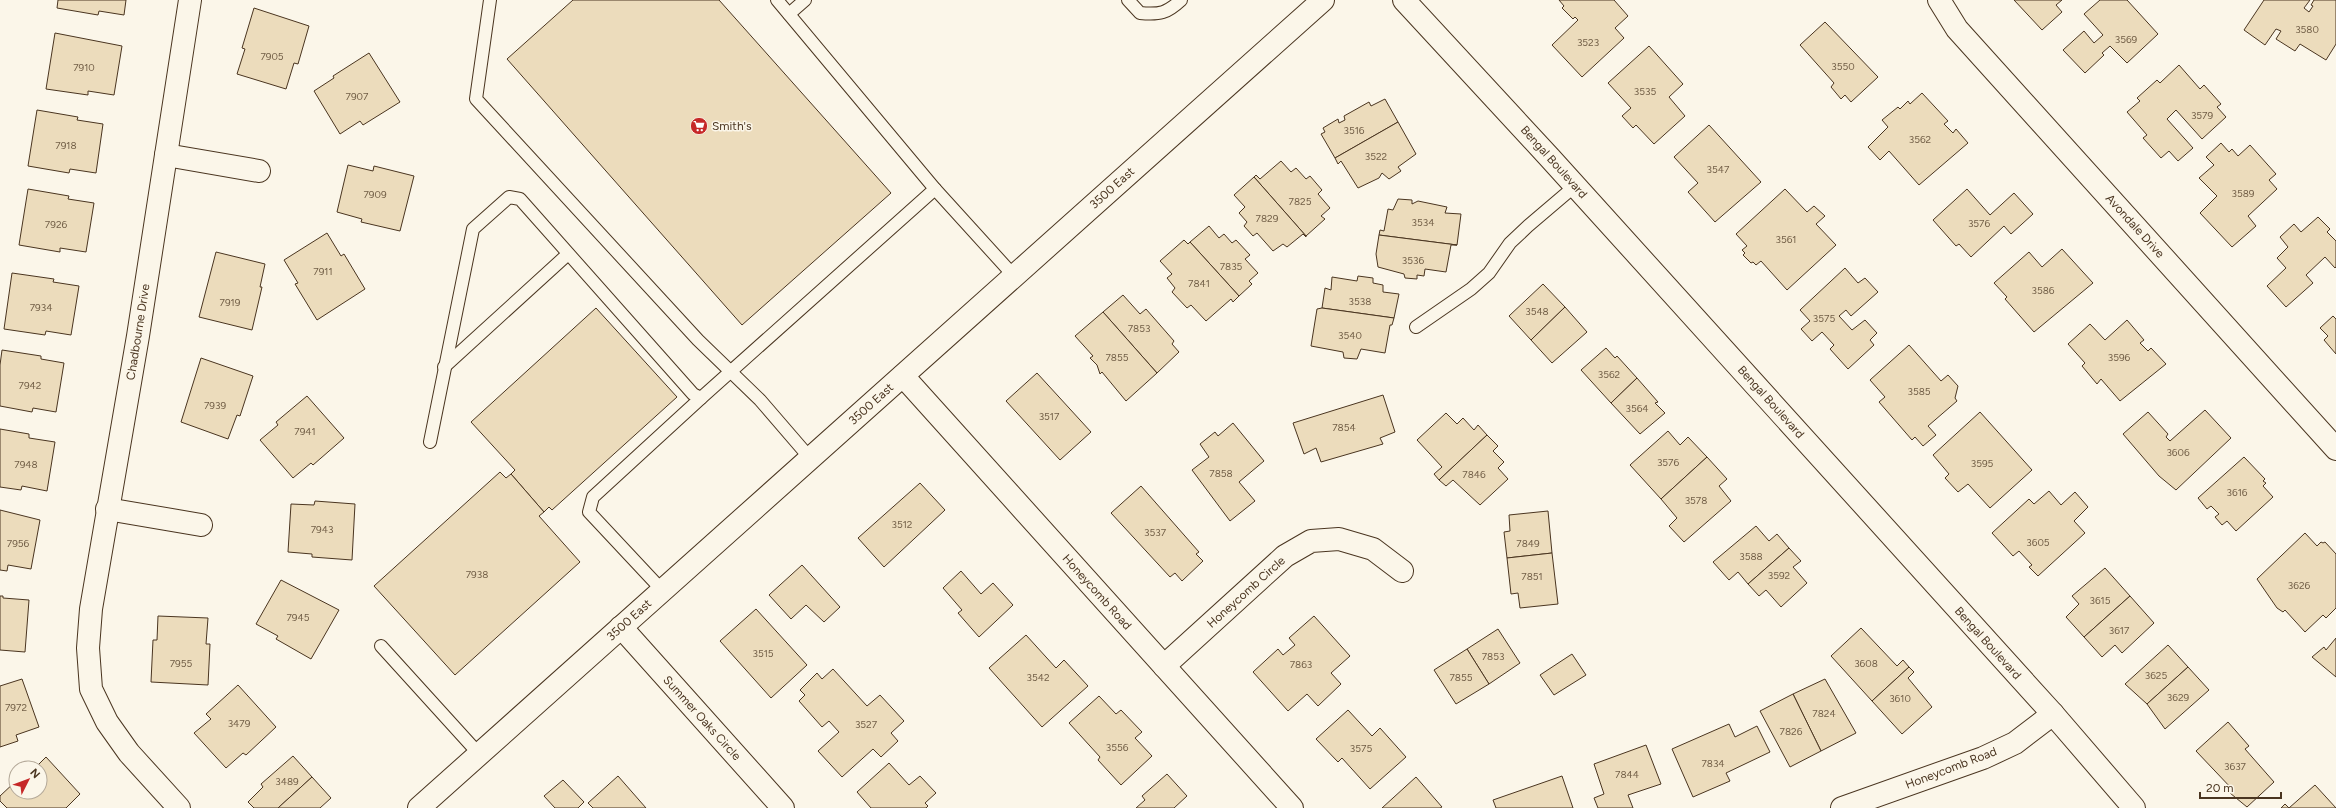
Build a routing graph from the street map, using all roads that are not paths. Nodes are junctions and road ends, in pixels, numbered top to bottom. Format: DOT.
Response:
graph roads {
  1 [pos="190,0"];
  2 [pos="490,0"];
  3 [pos="777,0"];
  4 [pos="805,0"];
  5 [pos="1128,0"];
  6 [pos="1182,0"];
  7 [pos="1323,0"];
  8 [pos="1404,0"];
  9 [pos="1939,0"];
  10 [pos="789,14"];
  11 [pos="166,155"];
  12 [pos="259,171"];
  13 [pos="1575,186"];
  14 [pos="935,189"];
  15 [pos="568,254"];
  16 [pos="1014,276"];
  17 [pos="1416,327"];
  18 [pos="444,367"];
  19 [pos="730,372"];
  20 [pos="903,376"];
  21 [pos="701,398"];
  22 [pos="430,442"];
  23 [pos="2336,448"];
  24 [pos="810,458"];
  25 [pos="107,509"];
  26 [pos="201,525"];
  27 [pos="1402,571"];
  28 [pos="662,590"];
  29 [pos="621,628"];
  30 [pos="381,646"];
  31 [pos="1164,666"];
  32 [pos="2053,714"];
  33 [pos="479,754"];
  34 [pos="178,808"];
  35 [pos="419,808"];
  36 [pos="783,808"];
  37 [pos="1292,808"];
  38 [pos="1842,808"];
  39 [pos="2134,808"];
  1 -- 11 [label="street, Chadbourne Drive"];
  2 -- 19 [label="lane"];
  3 -- 10 [label="lane"];
  4 -- 10 [label="lane"];
  5 -- 6 [label="lane"];
  7 -- 16 [label="street, 3500 East"];
  8 -- 13 [label="street, Bengal Boulevard"];
  9 -- 23 [label="street, Avondale Drive"];
  10 -- 14 [label="lane"];
  11 -- 12 [label="street"];
  11 -- 25 [label="street, Chadbourne Drive"];
  13 -- 17 [label="lane"];
  13 -- 32 [label="street, Bengal Boulevard"];
  14 -- 16 [label="lane"];
  14 -- 19 [label="lane"];
  15 -- 18 [label="lane"];
  15 -- 18 [label="lane"];
  15 -- 21 [label="lane"];
  16 -- 20 [label="street, 3500 East"];
  18 -- 22 [label="lane"];
  19 -- 21 [label="lane"];
  19 -- 24 [label="lane"];
  20 -- 24 [label="street, 3500 East"];
  20 -- 31 [label="street, Honeycomb Road"];
  21 -- 28 [label="lane"];
  24 -- 28 [label="street, 3500 East"];
  25 -- 26 [label="street"];
  25 -- 34 [label="street, Chadbourne Drive"];
  27 -- 31 [label="street, Honeycomb Circle"];
  28 -- 29 [label="street, 3500 East"];
  29 -- 33 [label="street, 3500 East"];
  29 -- 36 [label="street, Summer Oaks Circle"];
  30 -- 33 [label="lane"];
  31 -- 37 [label="street, Honeycomb Road"];
  32 -- 38 [label="street, Honeycomb Road"];
  32 -- 39 [label="street, Bengal Boulevard"];
  33 -- 35 [label="street, 3500 East"];
}
